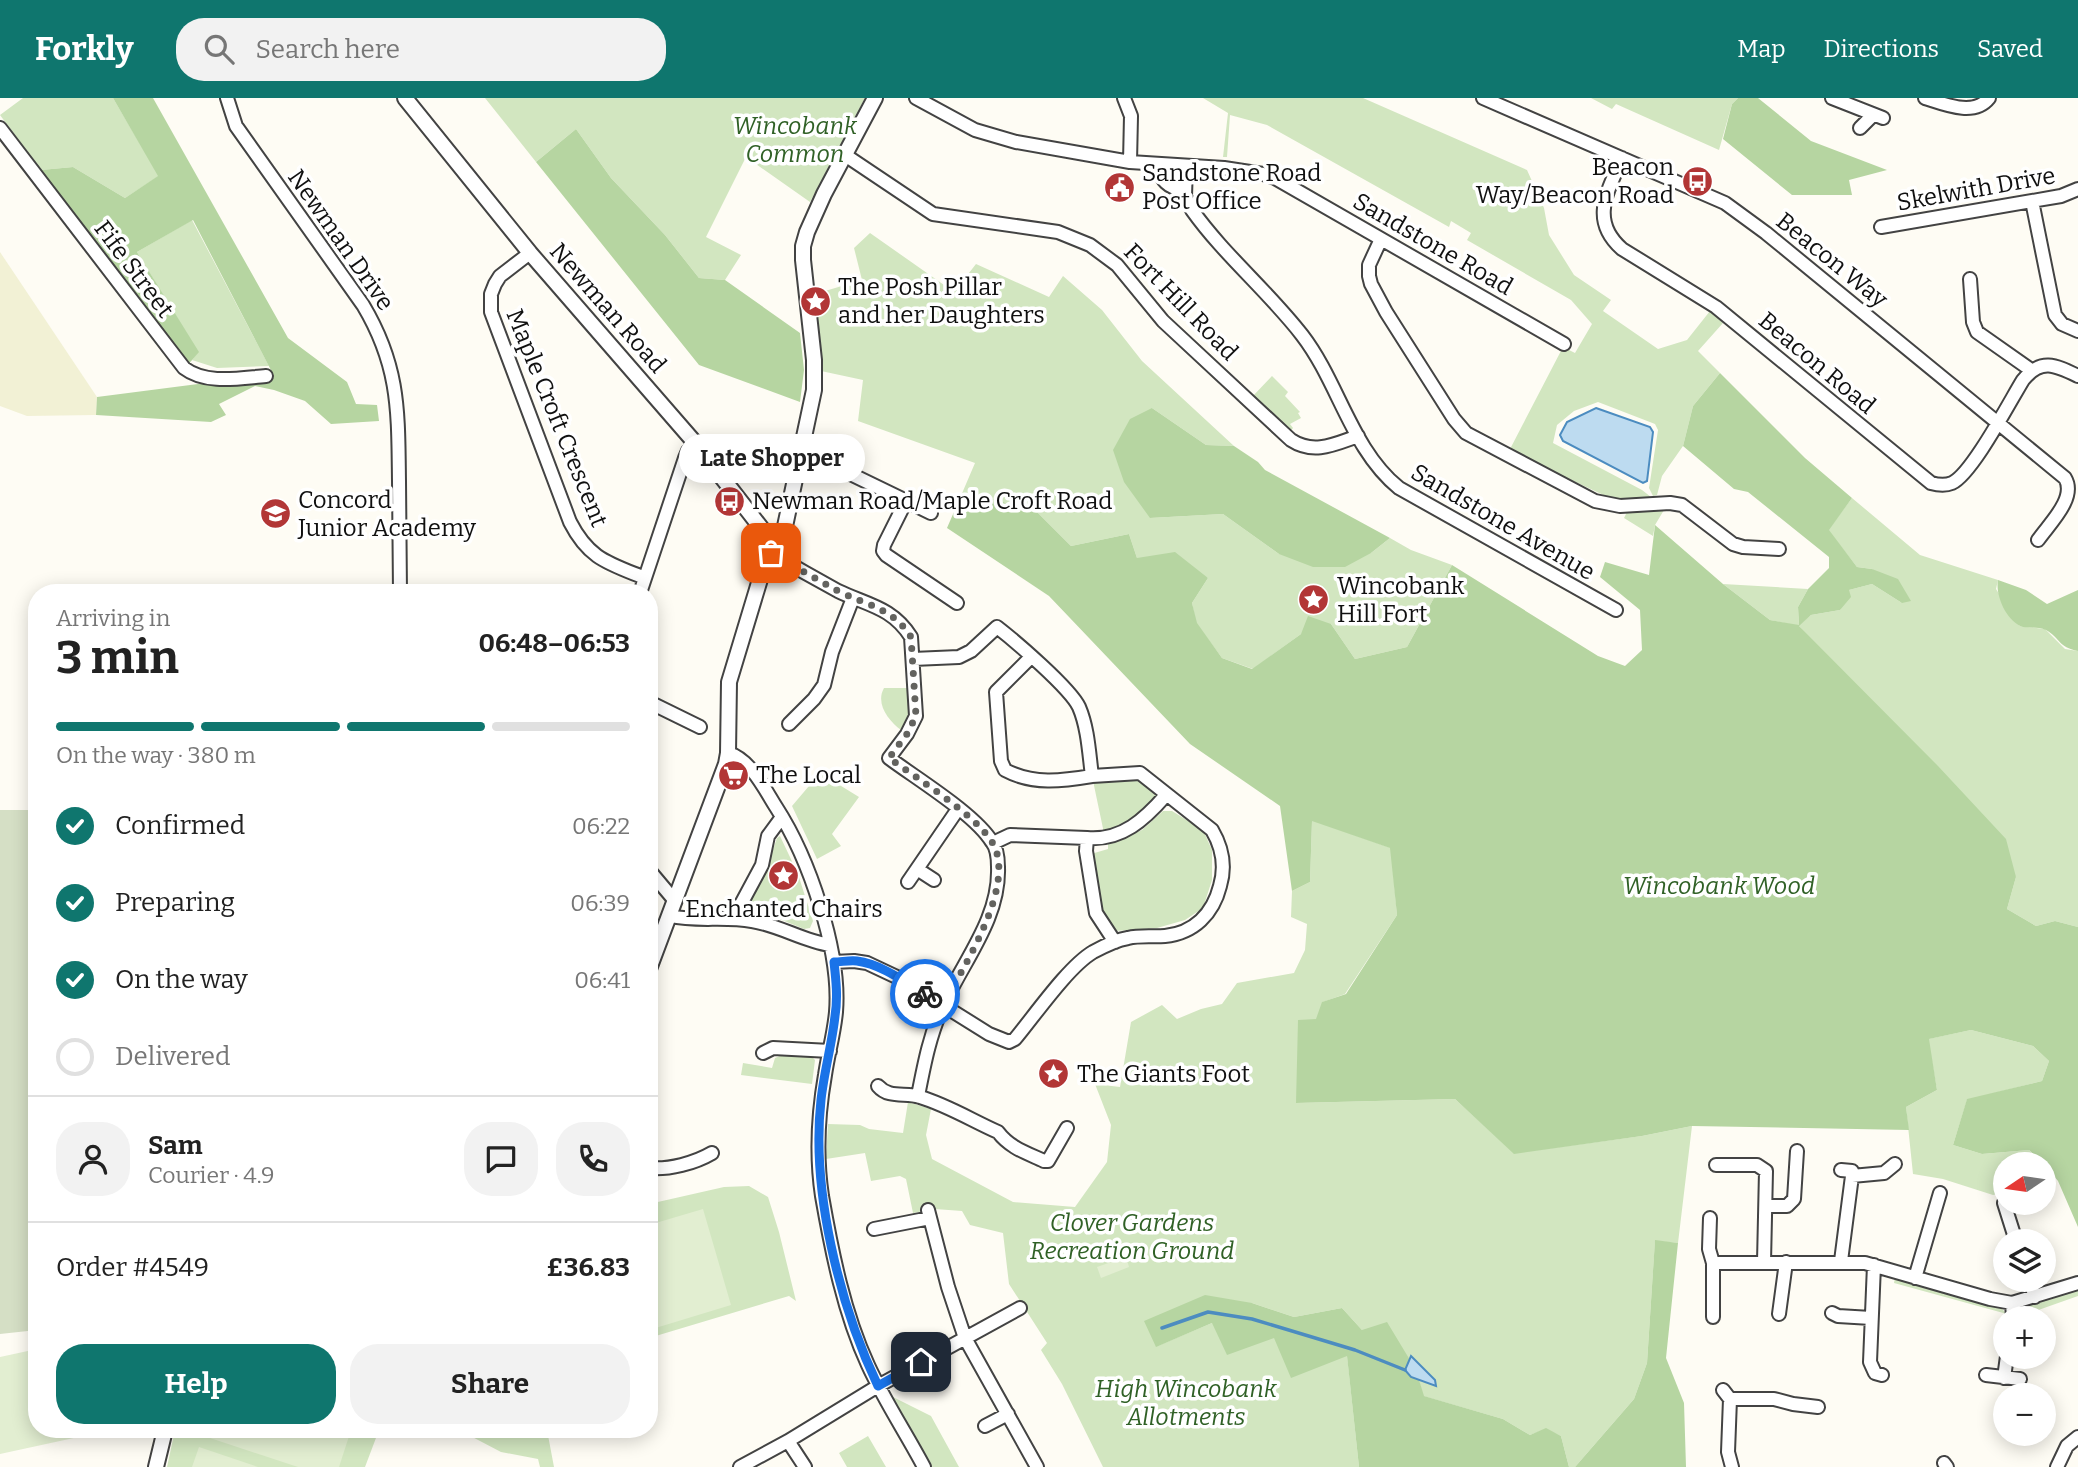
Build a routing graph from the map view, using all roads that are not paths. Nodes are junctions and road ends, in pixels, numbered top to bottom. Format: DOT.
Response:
graph roads {
  1 [pos="227,98"];
  2 [pos="405,98"];
  3 [pos="875,98"];
  4 [pos="916,98"];
  5 [pos="1124,98"];
  6 [pos="1482,98"];
  7 [pos="1832,98"];
  8 [pos="1925,98"];
  9 [pos="1989,98"];
  10 [pos="0,128"];
  11 [pos="1860,128"];
  12 [pos="845,155"];
  13 [pos="1622,158"];
  14 [pos="1130,162"];
  15 [pos="1155,164"];
  16 [pos="1186,166"];
  17 [pos="2078,189"];
  18 [pos="1185,190"];
  19 [pos="2032,201"];
  20 [pos="1881,227"];
  21 [pos="1381,239"];
  22 [pos="530,253"];
  23 [pos="1970,279"];
  24 [pos="2078,331"];
  25 [pos="1564,344"];
  26 [pos="2031,370"];
  27 [pos="265,376"];
  28 [pos="2078,376"];
  29 [pos="1997,423"];
  30 [pos="1357,436"];
  31 [pos="696,444"];
  32 [pos="801,450"];
  33 [pos="906,501"];
  34 [pos="931,513"];
  35 [pos="2038,540"];
  36 [pos="1779,549"];
  37 [pos="774,550"];
  38 [pos="645,578"];
  39 [pos="400,584"];
  40 [pos="643,584"];
  41 [pos="853,598"];
  42 [pos="957,603"];
  43 [pos="1616,610"];
  44 [pos="1031,657"];
  45 [pos="913,659"];
  46 [pos="658,706"];
  47 [pos="789,724"];
  48 [pos="700,727"];
  49 [pos="728,753"];
  50 [pos="1092,776"];
  51 [pos="1166,794"];
  52 [pos="958,809"];
  53 [pos="782,817"];
  54 [pos="1087,838"];
  55 [pos="993,843"];
  56 [pos="917,869"];
  57 [pos="934,880"];
  58 [pos="658,881"];
  59 [pos="908,882"];
  60 [pos="675,901"];
  61 [pos="670,916"];
  62 [pos="733,919"];
  63 [pos="1115,942"];
  64 [pos="830,945"];
  65 [pos="658,946"];
  66 [pos="834,962"];
  67 [pos="943,1005"];
  68 [pos="830,1051"];
  69 [pos="763,1053"];
  70 [pos="878,1086"];
  71 [pos="918,1096"];
  72 [pos="1066,1128"];
  73 [pos="1797,1151"];
  74 [pos="712,1153"];
  75 [pos="1895,1164"];
  76 [pos="1716,1165"];
  77 [pos="658,1169"];
  78 [pos="1940,1193"];
  79 [pos="1766,1206"];
  80 [pos="1710,1218"];
  81 [pos="874,1229"];
  82 [pos="1841,1261"];
  83 [pos="1764,1262"];
  84 [pos="1786,1262"];
  85 [pos="1713,1263"];
  86 [pos="1874,1265"];
  87 [pos="1915,1278"];
  88 [pos="2078,1283"];
  89 [pos="2033,1292"];
  90 [pos="2035,1297"];
  91 [pos="2012,1303"];
  92 [pos="2012,1306"];
  93 [pos="1020,1308"];
  94 [pos="1832,1313"];
  95 [pos="1779,1314"];
  96 [pos="1713,1317"];
  97 [pos="1871,1318"];
  98 [pos="965,1338"];
  99 [pos="2005,1369"];
  100 [pos="1882,1375"];
  101 [pos="1986,1376"];
  102 [pos="2004,1378"];
  103 [pos="2020,1379"];
  104 [pos="878,1386"];
  105 [pos="1818,1407"];
  106 [pos="1008,1414"];
  107 [pos="985,1426"];
  108 [pos="2078,1437"];
  109 [pos="163,1438"];
  110 [pos="788,1441"];
  111 [pos="156,1467"];
  112 [pos="740,1467"];
  113 [pos="805,1467"];
  114 [pos="924,1467"];
  115 [pos="1037,1467"];
  116 [pos="1732,1467"];
  117 [pos="2057,1467"];
  1 -- 39 [label="street, Newman Drive"];
  2 -- 22 [label="street, Newman Road"];
  3 -- 12 [label="street"];
  4 -- 14 [label="street, Sandstone Road"];
  5 -- 14 [label="street"];
  6 -- 13 [label="street, Beacon Way"];
  7 -- 11 [label="street"];
  8 -- 9 [label="street"];
  10 -- 27 [label="street, Fife Street"];
  12 -- 30 [label="street, Fort Hill Road"];
  12 -- 32 [label="street"];
  13 -- 29 [label="street, Beacon Way"];
  13 -- 29 [label="street, Beacon Road"];
  14 -- 15 [label="street, Sandstone Road"];
  15 -- 16 [label="street, Sandstone Road"];
  15 -- 18 [label="street, Sandstone Avenue"];
  16 -- 18 [label="street, Sandstone Avenue"];
  16 -- 21 [label="street, Sandstone Road"];
  17 -- 19 [label="street, Skelwith Drive"];
  18 -- 30 [label="street, Sandstone Avenue"];
  19 -- 20 [label="street, Skelwith Drive"];
  19 -- 24 [label="street"];
  21 -- 25 [label="street, Sandstone Road"];
  21 -- 36 [label="street"];
  22 -- 31 [label="street, Newman Road"];
  22 -- 38 [label="street, Maple Croft Crescent"];
  23 -- 26 [label="street"];
  26 -- 28 [label="street"];
  26 -- 29 [label="street, Beacon Road"];
  29 -- 35 [label="street, Beacon Way"];
  30 -- 43 [label="street, Sandstone Avenue"];
  31 -- 37 [label="street, Newman Road"];
  31 -- 38 [label="street"];
  32 -- 33 [label="street"];
  32 -- 37 [label="street"];
  33 -- 34 [label="street"];
  33 -- 42 [label="street"];
  37 -- 41 [label="street"];
  37 -- 49 [label="street"];
  38 -- 40 [label="street"];
  41 -- 45 [label="street"];
  41 -- 47 [label="street"];
  44 -- 45 [label="street"];
  44 -- 50 [label="street"];
  44 -- 50 [label="street"];
  45 -- 52 [label="street"];
  46 -- 48 [label="street"];
  49 -- 53 [label="street"];
  49 -- 60 [label="street"];
  50 -- 51 [label="street"];
  51 -- 54 [label="street"];
  51 -- 63 [label="street"];
  52 -- 55 [label="street"];
  52 -- 56 [label="street"];
  53 -- 62 [label="street"];
  53 -- 64 [label="street"];
  54 -- 55 [label="street"];
  54 -- 63 [label="street"];
  55 -- 67 [label="street"];
  56 -- 57 [label="street"];
  56 -- 59 [label="street"];
  58 -- 60 [label="street"];
  60 -- 61 [label="street"];
  61 -- 62 [label="street"];
  61 -- 65 [label="street"];
  62 -- 64 [label="street"];
  63 -- 67 [label="street"];
  64 -- 66 [label="street"];
  66 -- 67 [label="street"];
  66 -- 68 [label="street"];
  67 -- 71 [label="street"];
  68 -- 69 [label="street"];
  68 -- 104 [label="street"];
  70 -- 71 [label="street"];
  71 -- 72 [label="street"];
  73 -- 79 [label="street"];
  74 -- 77 [label="street"];
  75 -- 82 [label="street"];
  76 -- 79 [label="street"];
  78 -- 87 [label="street"];
  79 -- 83 [label="street"];
  80 -- 85 [label="street"];
  81 -- 98 [label="street"];
  82 -- 84 [label="street"];
  82 -- 86 [label="street"];
  83 -- 84 [label="street"];
  83 -- 85 [label="street"];
  84 -- 95 [label="street"];
  85 -- 96 [label="street"];
  86 -- 87 [label="street"];
  86 -- 97 [label="street"];
  87 -- 91 [label="street"];
  88 -- 90 [label="street"];
  89 -- 90 [label="street"];
  90 -- 91 [label="street"];
  91 -- 92 [label="street"];
  93 -- 98 [label="street"];
  94 -- 97 [label="street"];
  97 -- 100 [label="street"];
  98 -- 104 [label="street"];
  98 -- 106 [label="street"];
  99 -- 102 [label="street"];
  101 -- 102 [label="street"];
  102 -- 103 [label="street"];
  104 -- 110 [label="street"];
  104 -- 114 [label="street"];
  105 -- 116 [label="street"];
  106 -- 107 [label="street"];
  106 -- 115 [label="street"];
  108 -- 117 [label="street"];
  109 -- 111 [label="street"];
  110 -- 112 [label="street"];
  110 -- 113 [label="street"];
}
